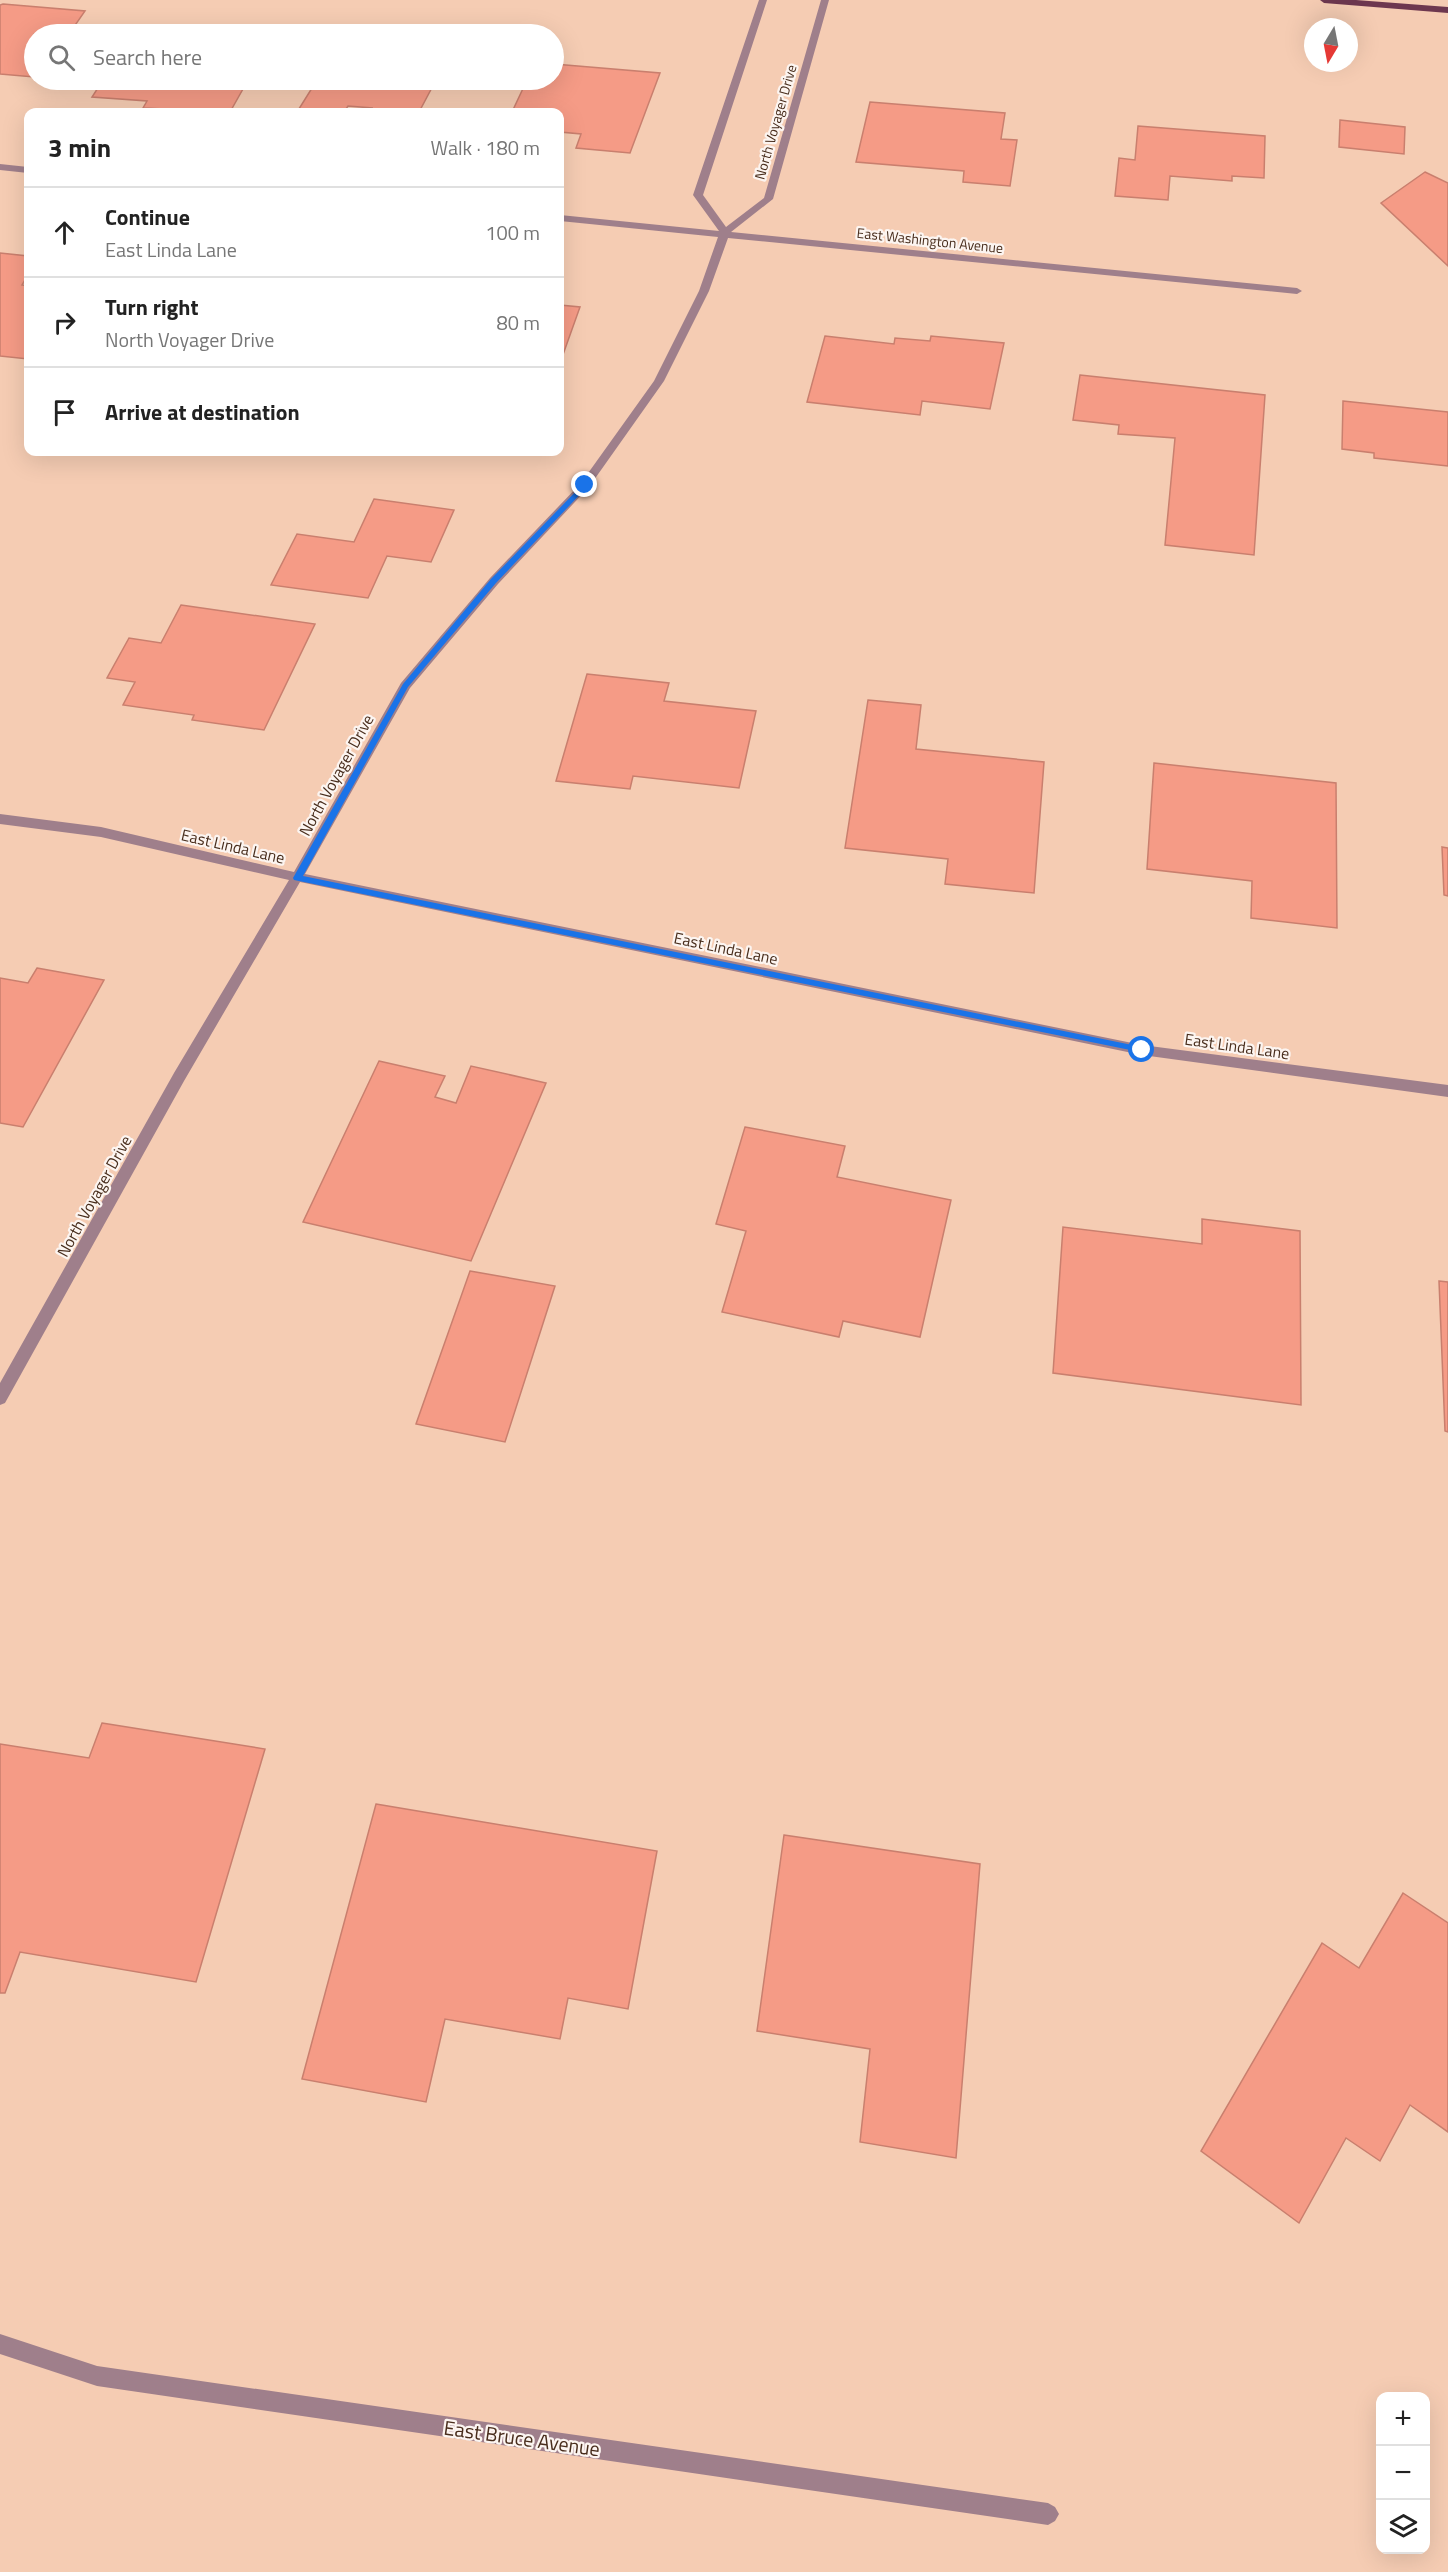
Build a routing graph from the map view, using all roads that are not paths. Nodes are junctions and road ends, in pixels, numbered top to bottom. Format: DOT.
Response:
graph roads {
  1 [pos="763,0"];
  2 [pos="825,0"];
  3 [pos="1324,0"];
  4 [pos="1448,10"];
  5 [pos="0,167"];
  6 [pos="24,170"];
  7 [pos="564,218"];
  8 [pos="725,232"];
  9 [pos="1297,291"];
  10 [pos="0,819"];
  11 [pos="297,878"];
  12 [pos="1448,1091"];
  13 [pos="0,1398"];
  14 [pos="0,2344"];
  15 [pos="1048,2514"];
  1 -- 8 [label="street"];
  2 -- 8 [label="street, North Voyager Drive"];
  3 -- 4 [label="main road"];
  5 -- 6 [label="street"];
  7 -- 8 [label="street, East Washington Avenue"];
  8 -- 9 [label="street, East Washington Avenue"];
  8 -- 11 [label="street, North Voyager Drive"];
  10 -- 11 [label="street, East Linda Lane"];
  11 -- 12 [label="street, East Linda Lane"];
  11 -- 13 [label="street, North Voyager Drive"];
  14 -- 15 [label="street, East Bruce Avenue"];
}
